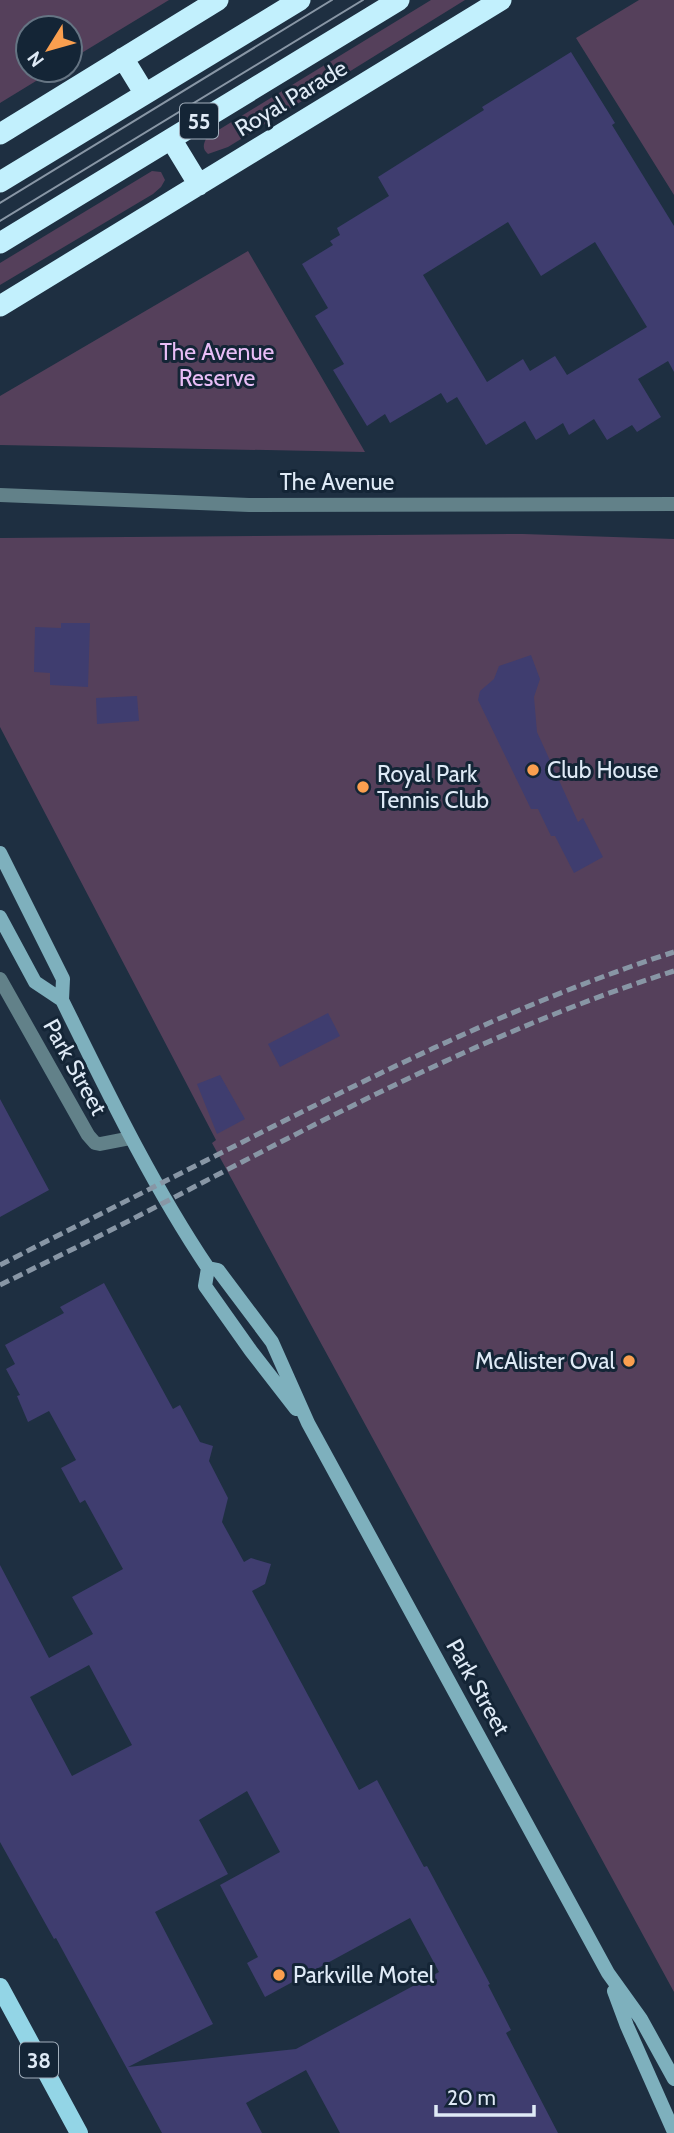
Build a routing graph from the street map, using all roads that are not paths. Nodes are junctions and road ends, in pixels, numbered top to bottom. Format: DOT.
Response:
graph roads {
  1 [pos="218,0"];
  2 [pos="300,0"];
  3 [pos="399,0"];
  4 [pos="502,0"];
  5 [pos="123,58"];
  6 [pos="145,94"];
  7 [pos="0,134"];
  8 [pos="171,139"];
  9 [pos="0,183"];
  10 [pos="199,185"];
  11 [pos="0,243"];
  12 [pos="0,306"];
  13 [pos="0,495"];
  14 [pos="674,504"];
  15 [pos="0,853"];
  16 [pos="0,917"];
  17 [pos="0,979"];
  18 [pos="62,999"];
  19 [pos="131,1138"];
  20 [pos="208,1268"];
  21 [pos="308,1423"];
  22 [pos="608,1973"];
  23 [pos="0,1987"];
  24 [pos="674,2080"];
  25 [pos="674,2132"];
  26 [pos="79,2133"];
  1 -- 5 [label="highway"];
  2 -- 6 [label="highway, 55"];
  3 -- 8 [label="highway, Royal Parade / 55"];
  4 -- 10 [label="highway, Royal Parade / 55"];
  5 -- 6 [label="highway"];
  5 -- 7 [label="highway"];
  6 -- 9 [label="highway, 55"];
  8 -- 10 [label="highway"];
  8 -- 11 [label="highway, Royal Parade / 55"];
  10 -- 12 [label="highway, Royal Parade / 55"];
  13 -- 14 [label="street, The Avenue"];
  15 -- 18 [label="street, Park Street"];
  16 -- 18 [label="street, Park Street"];
  17 -- 19 [label="street, Park Street"];
  18 -- 19 [label="street, Park Street"];
  19 -- 20 [label="street, Park Street"];
  20 -- 21 [label="street, Park Street"];
  20 -- 21 [label="street, Park Street"];
  21 -- 22 [label="street, Park Street"];
  22 -- 24 [label="street, Park Street"];
  22 -- 25 [label="street, Park Street"];
  23 -- 26 [label="main road, 38"];
}
